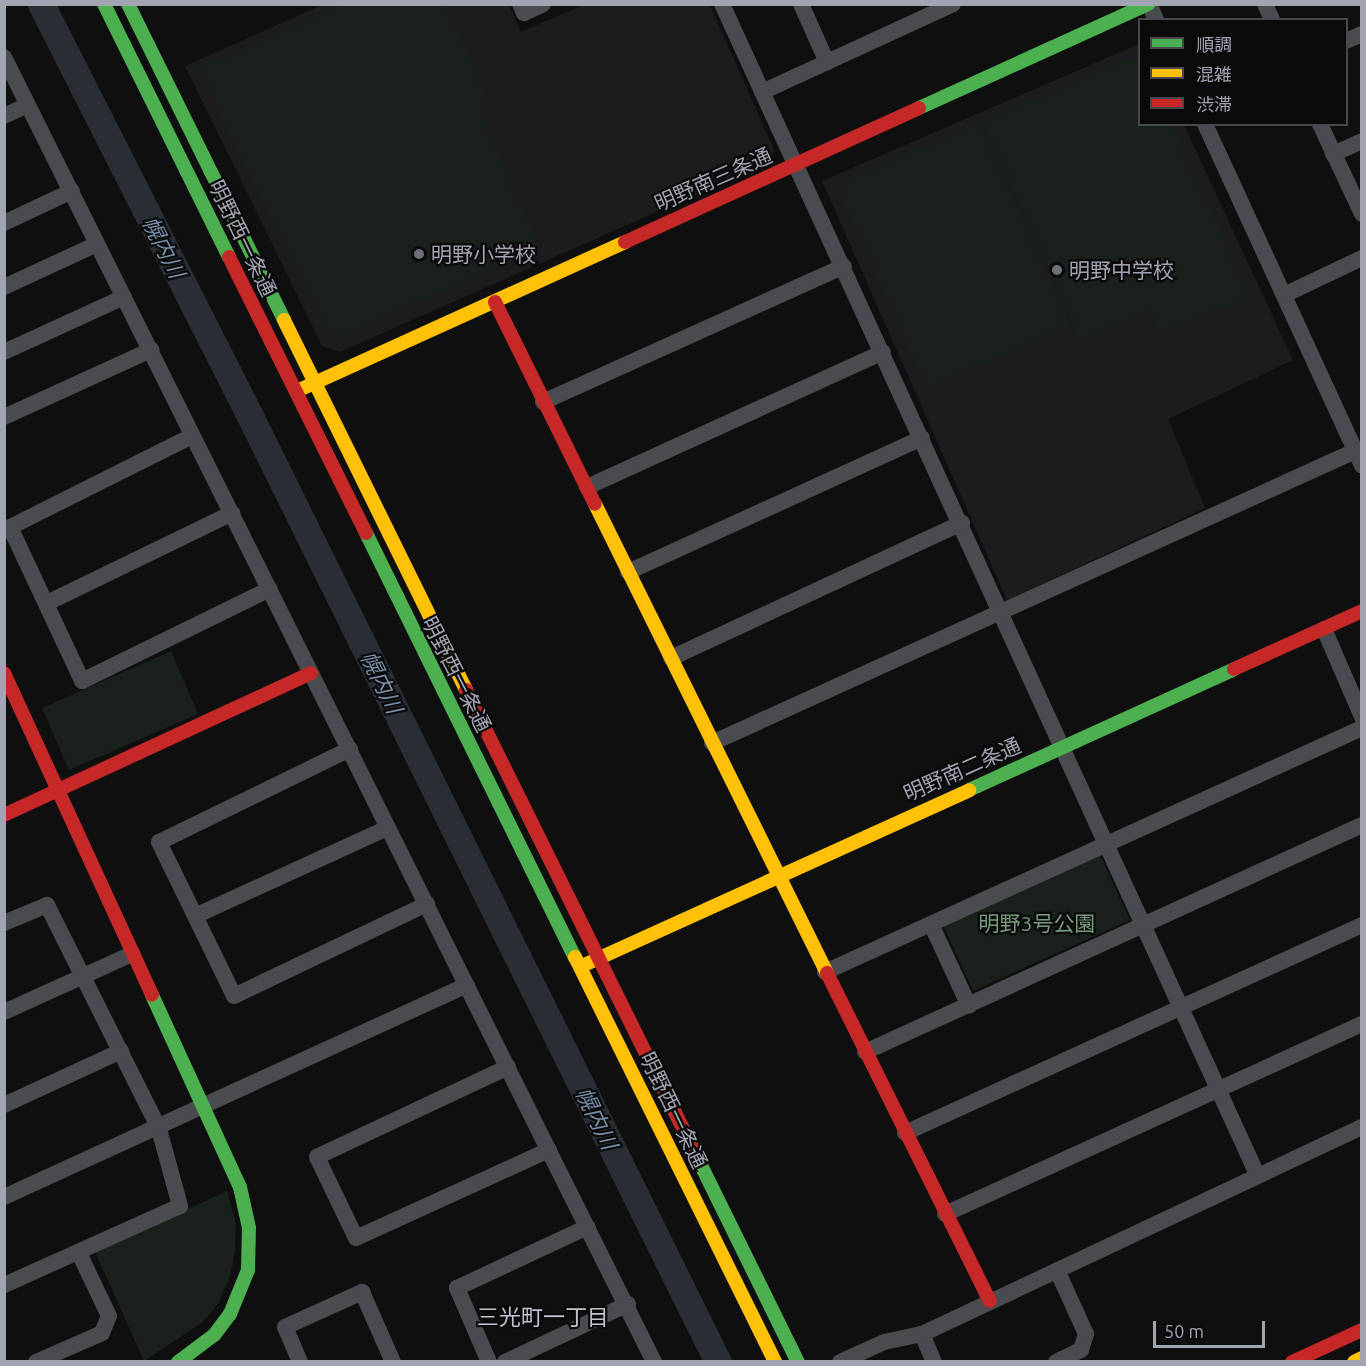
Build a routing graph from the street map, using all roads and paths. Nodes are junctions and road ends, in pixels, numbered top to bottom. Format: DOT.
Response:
graph roads {
  1 [pos="105,4"];
  2 [pos="128,4"];
  3 [pos="520,4"];
  4 [pos="543,4"];
  5 [pos="722,4"];
  6 [pos="801,4"];
  7 [pos="1149,4"];
  8 [pos="1265,4"];
  9 [pos="942,7"];
  10 [pos="1155,18"];
  11 [pos="1271,18"];
  12 [pos="1362,34"];
  13 [pos="1348,41"];
  14 [pos="4,57"];
  15 [pos="827,62"];
  16 [pos="762,92"];
  17 [pos="28,105"];
  18 [pos="4,116"];
  19 [pos="1206,126"];
  20 [pos="1321,126"];
  21 [pos="1362,141"];
  22 [pos="1333,154"];
  23 [pos="795,165"];
  24 [pos="72,192"];
  25 [pos="1362,214"];
  26 [pos="4,223"];
  27 [pos="97,244"];
  28 [pos="1362,258"];
  29 [pos="844,266"];
  30 [pos="4,287"];
  31 [pos="1284,295"];
  32 [pos="124,297"];
  33 [pos="495,302"];
  34 [pos="151,350"];
  35 [pos="4,352"];
  36 [pos="883,352"];
  37 [pos="313,384"];
  38 [pos="294,392"];
  39 [pos="543,402"];
  40 [pos="4,417"];
  41 [pos="192,436"];
  42 [pos="922,438"];
  43 [pos="1358,459"];
  44 [pos="587,487"];
  45 [pos="232,513"];
  46 [pos="962,523"];
  47 [pos="628,572"];
  48 [pos="270,589"];
  49 [pos="47,603"];
  50 [pos="1362,611"];
  51 [pos="1003,614"];
  52 [pos="1324,628"];
  53 [pos="671,658"];
  54 [pos="4,673"];
  55 [pos="311,673"];
  56 [pos="1362,717"];
  57 [pos="1362,728"];
  58 [pos="712,743"];
  59 [pos="1062,747"];
  60 [pos="350,749"];
  61 [pos="58,791"];
  62 [pos="4,815"];
  63 [pos="1362,825"];
  64 [pos="387,828"];
  65 [pos="1107,842"];
  66 [pos="778,875"];
  67 [pos="427,904"];
  68 [pos="195,916"];
  69 [pos="4,923"];
  70 [pos="931,924"];
  71 [pos="1144,925"];
  72 [pos="1362,925"];
  73 [pos="132,954"];
  74 [pos="600,958"];
  75 [pos="579,967"];
  76 [pos="825,972"];
  77 [pos="83,976"];
  78 [pos="466,985"];
  79 [pos="969,1006"];
  80 [pos="1180,1009"];
  81 [pos="4,1012"];
  82 [pos="1362,1024"];
  83 [pos="121,1051"];
  84 [pos="865,1052"];
  85 [pos="508,1067"];
  86 [pos="1218,1091"];
  87 [pos="4,1105"];
  88 [pos="205,1107"];
  89 [pos="1362,1127"];
  90 [pos="159,1129"];
  91 [pos="905,1133"];
  92 [pos="549,1150"];
  93 [pos="1257,1174"];
  94 [pos="4,1197"];
  95 [pos="945,1214"];
  96 [pos="587,1227"];
  97 [pos="79,1253"];
  98 [pos="1056,1270"];
  99 [pos="4,1285"];
  100 [pos="990,1301"];
  101 [pos="628,1304"];
  102 [pos="1362,1330"];
  103 [pos="922,1334"];
  104 [pos="1362,1358"];
  105 [pos="36,1362"];
  106 [pos="178,1362"];
  107 [pos="300,1362"];
  108 [pos="393,1362"];
  109 [pos="489,1362"];
  110 [pos="505,1362"];
  111 [pos="654,1362"];
  112 [pos="775,1362"];
  113 [pos="798,1362"];
  114 [pos="840,1362"];
  115 [pos="934,1362"];
  116 [pos="1056,1362"];
  117 [pos="1292,1362"];
  118 [pos="1354,1362"];
  1 -- 38 [label="main road, 明野西一条通"];
  2 -- 37 [label="main road, 明野西一条通"];
  3 -- 4 [label="street"];
  5 -- 16 [label="street"];
  6 -- 15 [label="street"];
  7 -- 10 [label="street"];
  7 -- 23 [label="main road, 明野南三条通"];
  8 -- 11 [label="street"];
  9 -- 15 [label="street"];
  12 -- 13 [label="street"];
  14 -- 17 [label="street"];
  15 -- 16 [label="street"];
  16 -- 23 [label="street"];
  17 -- 18 [label="street"];
  17 -- 24 [label="street"];
  19 -- 31 [label="street"];
  20 -- 22 [label="street"];
  21 -- 22 [label="street"];
  22 -- 25 [label="street"];
  23 -- 29 [label="street"];
  23 -- 33 [label="main road, 明野南三条通"];
  24 -- 26 [label="street"];
  24 -- 27 [label="street"];
  27 -- 30 [label="street"];
  27 -- 32 [label="street"];
  28 -- 31 [label="street"];
  29 -- 36 [label="street"];
  29 -- 39 [label="street"];
  31 -- 43 [label="street"];
  32 -- 34 [label="street"];
  32 -- 35 [label="street"];
  33 -- 37 [label="main road, 明野南三条通"];
  33 -- 39 [label="main road"];
  34 -- 40 [label="street"];
  34 -- 41 [label="street"];
  36 -- 42 [label="street"];
  36 -- 44 [label="street"];
  37 -- 38 [label="main road, 明野南三条通"];
  37 -- 74 [label="main road, 明野西一条通"];
  38 -- 75 [label="main road, 明野西一条通"];
  39 -- 44 [label="main road"];
  41 -- 45 [label="street"];
  41 -- 49 [label="street"];
  42 -- 46 [label="street"];
  42 -- 47 [label="street"];
  43 -- 51 [label="street"];
  44 -- 47 [label="main road"];
  45 -- 48 [label="street"];
  45 -- 49 [label="street"];
  46 -- 51 [label="street"];
  46 -- 53 [label="street"];
  47 -- 53 [label="main road"];
  48 -- 49 [label="street"];
  48 -- 55 [label="street"];
  50 -- 52 [label="main road, 明野南二条通"];
  51 -- 58 [label="street"];
  51 -- 59 [label="street"];
  52 -- 56 [label="street"];
  52 -- 59 [label="main road, 明野南二条通"];
  53 -- 58 [label="main road"];
  54 -- 61 [label="main road"];
  55 -- 60 [label="street"];
  55 -- 61 [label="main road"];
  57 -- 65 [label="street"];
  58 -- 66 [label="main road"];
  59 -- 65 [label="street"];
  59 -- 66 [label="main road, 明野南二条通"];
  60 -- 64 [label="street"];
  60 -- 68 [label="street"];
  61 -- 62 [label="main road"];
  61 -- 73 [label="main road"];
  63 -- 71 [label="street"];
  64 -- 67 [label="street"];
  64 -- 68 [label="street"];
  65 -- 70 [label="street"];
  65 -- 71 [label="street"];
  66 -- 74 [label="main road, 明野南二条通"];
  66 -- 76 [label="main road"];
  67 -- 68 [label="street"];
  67 -- 78 [label="street"];
  69 -- 77 [label="street"];
  70 -- 76 [label="street"];
  70 -- 79 [label="street"];
  71 -- 79 [label="street"];
  71 -- 80 [label="street"];
  72 -- 80 [label="street"];
  73 -- 77 [label="street"];
  73 -- 88 [label="main road"];
  74 -- 75 [label="main road, 明野南二条通"];
  74 -- 113 [label="main road, 明野西一条通"];
  75 -- 112 [label="main road, 明野西一条通"];
  76 -- 84 [label="main road"];
  77 -- 81 [label="street"];
  77 -- 83 [label="street"];
  78 -- 85 [label="street"];
  78 -- 88 [label="street"];
  79 -- 84 [label="street"];
  80 -- 86 [label="street"];
  80 -- 91 [label="street"];
  82 -- 86 [label="street"];
  83 -- 87 [label="street"];
  83 -- 90 [label="street"];
  84 -- 91 [label="main road"];
  85 -- 92 [label="street"];
  85 -- 92 [label="street"];
  86 -- 93 [label="street"];
  86 -- 95 [label="street"];
  88 -- 90 [label="street"];
  88 -- 106 [label="main road"];
  89 -- 93 [label="street"];
  90 -- 94 [label="street"];
  90 -- 97 [label="street"];
  91 -- 95 [label="main road"];
  92 -- 96 [label="street"];
  93 -- 98 [label="street"];
  95 -- 100 [label="main road"];
  96 -- 101 [label="street"];
  96 -- 109 [label="street"];
  97 -- 99 [label="street"];
  97 -- 105 [label="street"];
  98 -- 100 [label="street"];
  98 -- 116 [label="street"];
  100 -- 103 [label="street"];
  101 -- 110 [label="street"];
  101 -- 111 [label="street"];
  102 -- 117 [label="main road"];
  103 -- 114 [label="street"];
  103 -- 115 [label="street"];
  104 -- 118 [label="main road"];
  107 -- 108 [label="street"];
}
